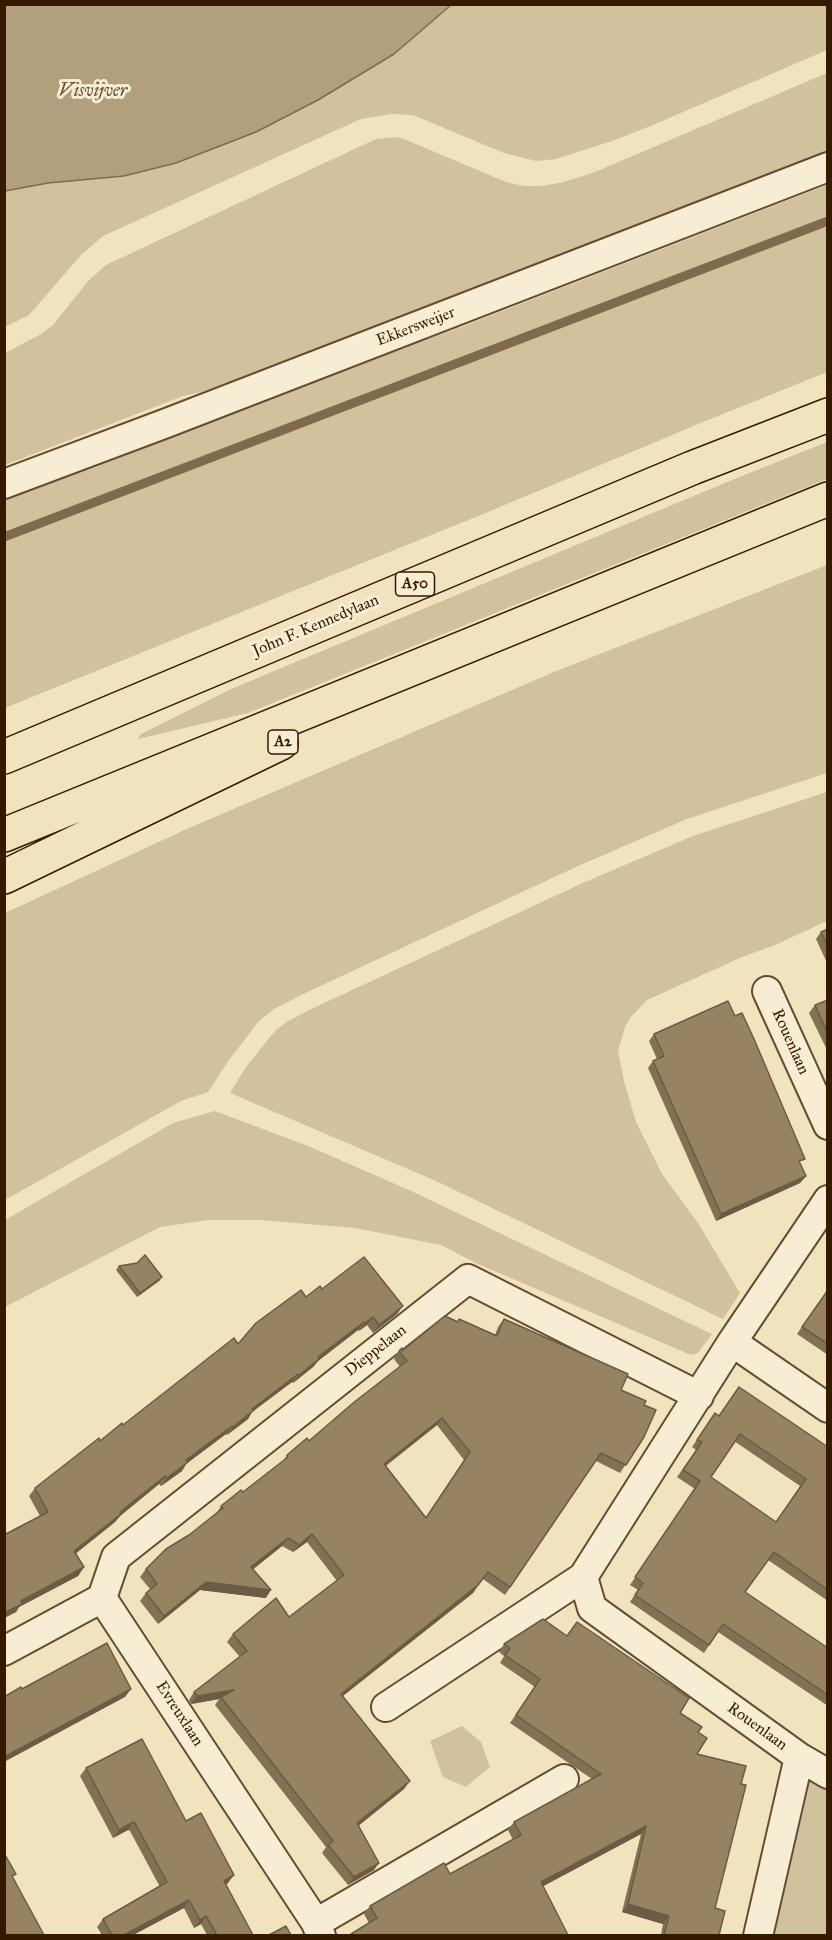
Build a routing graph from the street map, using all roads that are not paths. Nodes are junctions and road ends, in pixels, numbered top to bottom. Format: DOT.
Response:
graph roads {
  1 [pos="828,167"];
  2 [pos="828,415"];
  3 [pos="4,484"];
  4 [pos="828,499"];
  5 [pos="561,606"];
  6 [pos="4,756"];
  7 [pos="4,835"];
  8 [pos="4,877"];
  9 [pos="767,991"];
  10 [pos="828,1125"];
  11 [pos="828,1200"];
  12 [pos="732,1342"];
  13 [pos="699,1396"];
  14 [pos="828,1408"];
  15 [pos="583,1577"];
  16 [pos="102,1599"];
  17 [pos="4,1651"];
  18 [pos="386,1707"];
  19 [pos="799,1757"];
  20 [pos="828,1774"];
  21 [pos="564,1779"];
  22 [pos="319,1929"];
  23 [pos="758,1935"];
  1 -- 3 [label="street, Ekkersweijer"];
  2 -- 6 [label="highway, John F. Kennedylaan / A50"];
  4 -- 5 [label="highway"];
  5 -- 7 [label="highway"];
  5 -- 8 [label="highway, A2"];
  9 -- 10 [label="street, Rouenlaan"];
  11 -- 12 [label="street"];
  12 -- 13 [label="street"];
  12 -- 14 [label="street"];
  13 -- 15 [label="street"];
  13 -- 16 [label="street, Dieppelaan"];
  15 -- 18 [label="street"];
  15 -- 19 [label="street, Rouenlaan"];
  16 -- 17 [label="street"];
  16 -- 22 [label="street, Evreuxlaan"];
  19 -- 20 [label="street"];
  19 -- 23 [label="street, Rouenlaan"];
  21 -- 22 [label="street, Evreuxlaan"];
}
